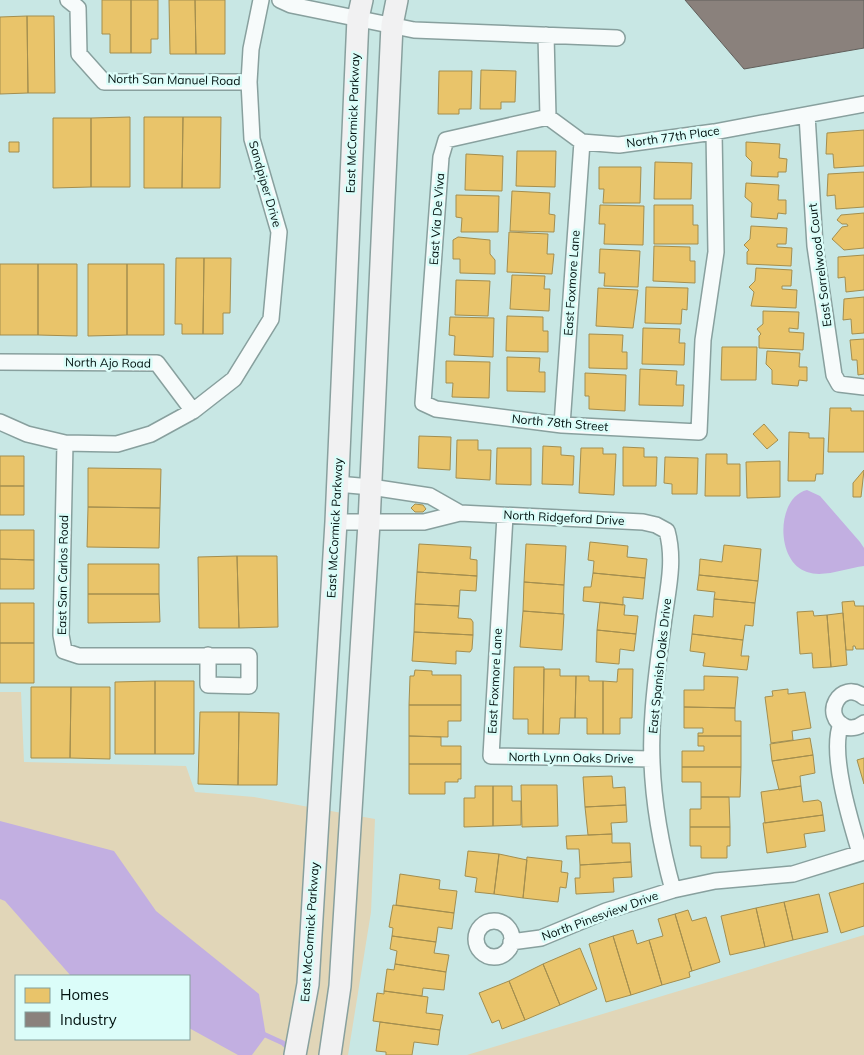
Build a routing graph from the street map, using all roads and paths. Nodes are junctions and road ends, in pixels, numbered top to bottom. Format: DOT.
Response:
graph roads {
  1 [pos="68,0"];
  2 [pos="261,0"];
  3 [pos="280,0"];
  4 [pos="398,0"];
  5 [pos="360,9"];
  6 [pos="392,25"];
  7 [pos="546,35"];
  8 [pos="617,38"];
  9 [pos="249,82"];
  10 [pos="864,104"];
  11 [pos="807,115"];
  12 [pos="548,117"];
  13 [pos="714,132"];
  14 [pos="582,142"];
  15 [pos="0,362"];
  16 [pos="864,387"];
  17 [pos="424,402"];
  18 [pos="193,411"];
  19 [pos="0,422"];
  20 [pos="562,425"];
  21 [pos="64,443"];
  22 [pos="337,484"];
  23 [pos="371,487"];
  24 [pos="460,513"];
  25 [pos="505,516"];
  26 [pos="336,522"];
  27 [pos="369,523"];
  28 [pos="667,531"];
  29 [pos="208,655"];
  30 [pos="864,697"];
  31 [pos="864,723"];
  32 [pos="841,724"];
  33 [pos="491,756"];
  34 [pos="652,759"];
  35 [pos="862,852"];
  36 [pos="673,890"];
  37 [pos="511,942"];
  38 [pos="295,1055"];
  39 [pos="330,1055"];
  1 -- 9 [label="street, North San Manuel Road"];
  2 -- 9 [label="street, Sandpiper Drive"];
  3 -- 5 [label="street"];
  4 -- 6 [label="main road"];
  5 -- 6 [label="street"];
  5 -- 22 [label="main road, East McCormick Parkway"];
  6 -- 7 [label="street"];
  6 -- 23 [label="main road"];
  7 -- 8 [label="street"];
  7 -- 12 [label="street"];
  9 -- 18 [label="street, Sandpiper Drive"];
  10 -- 11 [label="street, North 77th Place"];
  11 -- 13 [label="street, North 77th Place"];
  11 -- 16 [label="street, East Sorrelwood Court"];
  12 -- 14 [label="street"];
  12 -- 17 [label="street, East Via De Viva"];
  13 -- 14 [label="street, North 77th Place"];
  13 -- 20 [label="street, North 78th Street"];
  14 -- 20 [label="street, East Foxmore Lane"];
  15 -- 18 [label="street, North Ajo Road"];
  17 -- 20 [label="street, North 78th Street"];
  18 -- 21 [label="street, Sandpiper Drive"];
  19 -- 21 [label="street, Sandpiper Drive"];
  21 -- 29 [label="street, East San Carlos Road"];
  22 -- 23 [label="street, North Ridgeford Drive"];
  22 -- 26 [label="main road, East McCormick Parkway"];
  23 -- 24 [label="street, North Ridgeford Drive"];
  23 -- 27 [label="main road"];
  24 -- 25 [label="street, North Ridgeford Drive"];
  24 -- 27 [label="street, North Ridgeford Drive"];
  25 -- 28 [label="street, North Ridgeford Drive"];
  25 -- 33 [label="street, East Foxmore Lane"];
  26 -- 27 [label="street, North Ridgeford Drive"];
  26 -- 38 [label="main road, East McCormick Parkway"];
  27 -- 39 [label="main road"];
  28 -- 34 [label="street, East Spanish Oaks Drive"];
  30 -- 32 [label="street"];
  31 -- 32 [label="street"];
  32 -- 35 [label="street"];
  33 -- 34 [label="street, North Lynn Oaks Drive"];
  34 -- 36 [label="street, East Spanish Oaks Drive"];
  35 -- 36 [label="street, North Pinesview Drive"];
  36 -- 37 [label="street, North Pinesview Drive"];
}
